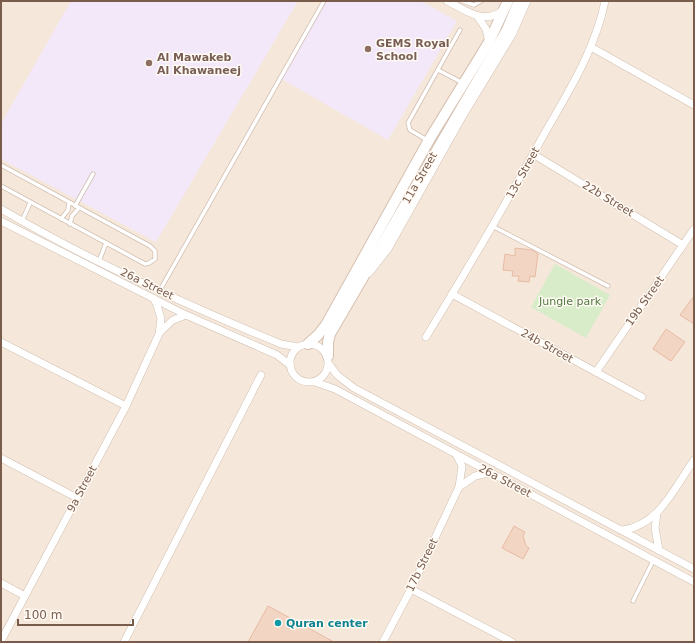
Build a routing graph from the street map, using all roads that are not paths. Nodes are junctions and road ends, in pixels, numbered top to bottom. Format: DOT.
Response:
graph roads {
  1 [pos="324,1"];
  2 [pos="447,1"];
  3 [pos="462,1"];
  4 [pos="481,1"];
  5 [pos="519,1"];
  6 [pos="527,1"];
  7 [pos="604,1"];
  8 [pos="507,4"];
  9 [pos="478,17"];
  10 [pos="460,30"];
  11 [pos="489,42"];
  12 [pos="591,47"];
  13 [pos="438,70"];
  14 [pos="463,83"];
  15 [pos="694,105"];
  16 [pos="429,140"];
  17 [pos="533,154"];
  18 [pos="1,165"];
  19 [pos="93,174"];
  20 [pos="1,186"];
  21 [pos="69,203"];
  22 [pos="32,204"];
  23 [pos="77,207"];
  24 [pos="1,209"];
  25 [pos="61,219"];
  26 [pos="1,221"];
  27 [pos="22,221"];
  28 [pos="70,224"];
  29 [pos="492,226"];
  30 [pos="694,229"];
  31 [pos="108,244"];
  32 [pos="683,245"];
  33 [pos="99,261"];
  34 [pos="363,278"];
  35 [pos="608,286"];
  36 [pos="160,290"];
  37 [pos="452,294"];
  38 [pos="154,299"];
  39 [pos="186,315"];
  40 [pos="159,334"];
  41 [pos="426,337"];
  42 [pos="1,342"];
  43 [pos="303,345"];
  44 [pos="328,360"];
  45 [pos="290,365"];
  46 [pos="596,372"];
  47 [pos="261,375"];
  48 [pos="315,382"];
  49 [pos="642,397"];
  50 [pos="126,406"];
  51 [pos="456,456"];
  52 [pos="1,458"];
  53 [pos="694,460"];
  54 [pos="490,473"];
  55 [pos="460,487"];
  56 [pos="77,498"];
  57 [pos="657,514"];
  58 [pos="622,530"];
  59 [pos="658,550"];
  60 [pos="653,561"];
  61 [pos="694,568"];
  62 [pos="694,582"];
  63 [pos="1,583"];
  64 [pos="411,589"];
  65 [pos="25,596"];
  66 [pos="633,600"];
  67 [pos="1,641"];
  68 [pos="124,642"];
  69 [pos="383,642"];
  70 [pos="512,642"];
  1 -- 36 [label="lane"];
  2 -- 9 [label="street"];
  3 -- 4 [label="lane"];
  5 -- 34 [label="street, 11a Street"];
  6 -- 34 [label="street"];
  7 -- 12 [label="street, 13c Street"];
  8 -- 9 [label="street"];
  8 -- 11 [label="street, 11a Street"];
  9 -- 11 [label="street"];
  10 -- 13 [label="lane"];
  11 -- 14 [label="street, 11a Street"];
  12 -- 15 [label="street"];
  12 -- 17 [label="street, 13c Street"];
  13 -- 14 [label="lane"];
  13 -- 16 [label="lane"];
  14 -- 16 [label="street, 11a Street"];
  16 -- 43 [label="street, 11a Street"];
  17 -- 29 [label="street, 13c Street"];
  17 -- 32 [label="street, 22b Street"];
  18 -- 21 [label="lane"];
  19 -- 23 [label="lane"];
  20 -- 22 [label="lane"];
  21 -- 23 [label="lane"];
  21 -- 25 [label="lane"];
  22 -- 25 [label="lane"];
  22 -- 27 [label="lane"];
  23 -- 28 [label="lane"];
  23 -- 31 [label="lane"];
  24 -- 27 [label="street, 26a Street"];
  25 -- 28 [label="lane"];
  26 -- 38 [label="street, 26a Street"];
  27 -- 33 [label="street, 26a Street"];
  28 -- 31 [label="lane"];
  29 -- 35 [label="lane"];
  29 -- 37 [label="street, 13c Street"];
  30 -- 32 [label="street, 19b Street"];
  31 -- 33 [label="lane"];
  32 -- 46 [label="street, 19b Street"];
  33 -- 36 [label="street, 26a Street"];
  34 -- 44 [label="street, 11a Street"];
  36 -- 43 [label="street, 26a Street"];
  37 -- 41 [label="street, 13c Street"];
  37 -- 46 [label="street, 24b Street"];
  38 -- 39 [label="street, 26a Street"];
  38 -- 40 [label="street, 9a Street"];
  39 -- 40 [label="street, 9a Street"];
  39 -- 45 [label="street, 26a Street"];
  40 -- 50 [label="street, 9a Street"];
  42 -- 50 [label="street"];
  43 -- 44 [label="street"];
  43 -- 45 [label="street"];
  44 -- 48 [label="street"];
  44 -- 58 [label="street, 26a Street"];
  45 -- 48 [label="street"];
  46 -- 49 [label="street, 24b Street"];
  47 -- 68 [label="street"];
  48 -- 51 [label="street, 26a Street"];
  50 -- 56 [label="street, 9a Street"];
  51 -- 54 [label="street, 26a Street"];
  51 -- 55 [label="street, 17b Street"];
  52 -- 56 [label="street"];
  53 -- 57 [label="street"];
  54 -- 55 [label="street, 17b Street"];
  54 -- 60 [label="street, 26a Street"];
  55 -- 64 [label="street, 17b Street"];
  56 -- 65 [label="street, 9a Street"];
  57 -- 58 [label="street"];
  57 -- 59 [label="street"];
  58 -- 59 [label="street, 26a Street"];
  59 -- 61 [label="street, 26a Street"];
  60 -- 62 [label="street, 26a Street"];
  60 -- 66 [label="lane"];
  63 -- 65 [label="street"];
  64 -- 69 [label="street, 17b Street"];
  64 -- 70 [label="street"];
  65 -- 67 [label="street, 9a Street"];
}
